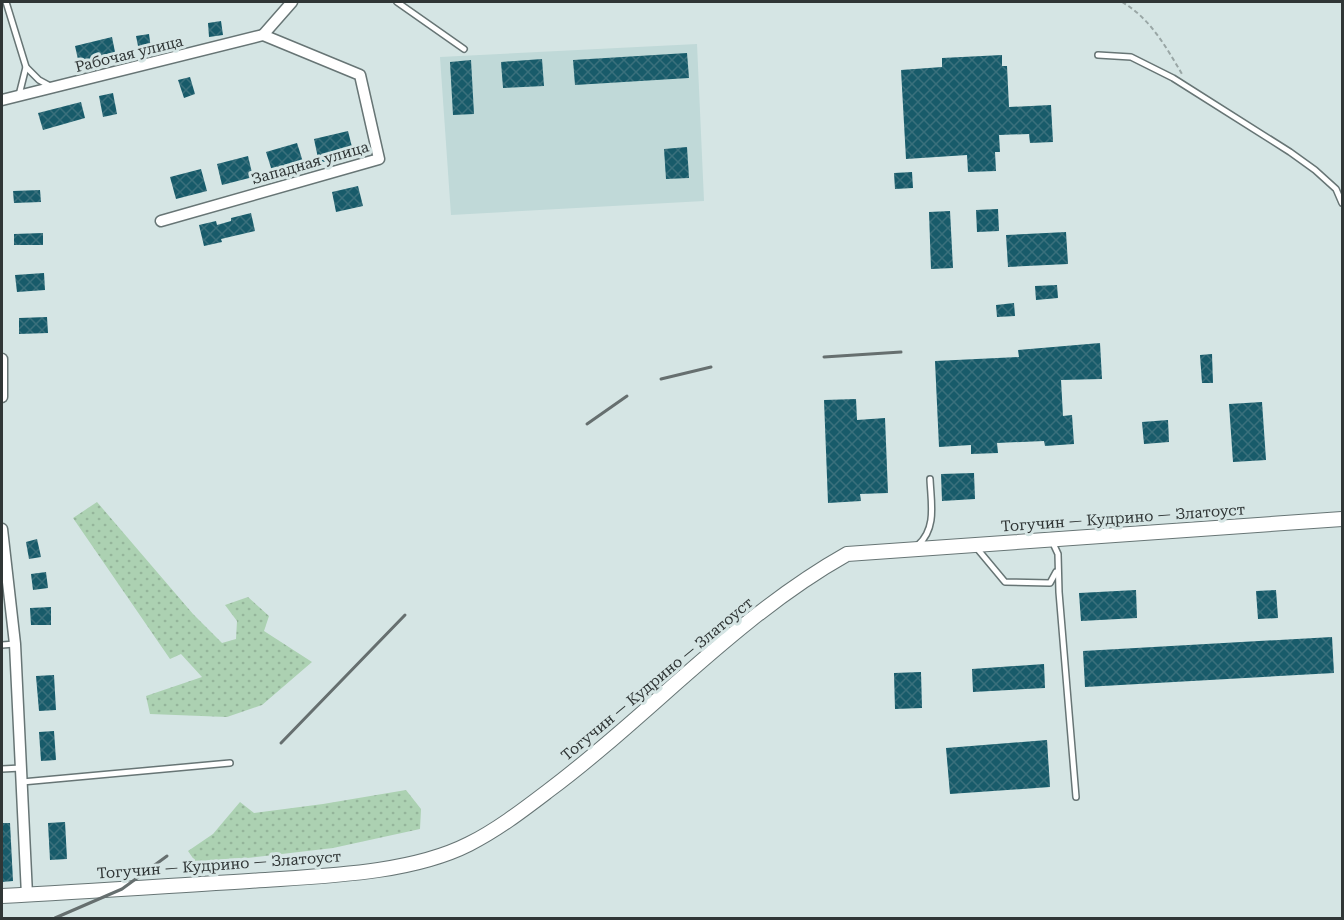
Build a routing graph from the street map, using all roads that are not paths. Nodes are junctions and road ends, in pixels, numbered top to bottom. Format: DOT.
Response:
graph roads {
  1 [pos="6,2"];
  2 [pos="292,2"];
  3 [pos="397,2"];
  4 [pos="263,35"];
  5 [pos="464,49"];
  6 [pos="1098,55"];
  7 [pos="26,67"];
  8 [pos="54,88"];
  9 [pos="18,96"];
  10 [pos="2,100"];
  11 [pos="1342,203"];
  12 [pos="161,221"];
  13 [pos="2,359"];
  14 [pos="2,397"];
  15 [pos="930,479"];
  16 [pos="1342,519"];
  17 [pos="2,530"];
  18 [pos="1051,540"];
  19 [pos="974,545"];
  20 [pos="912,550"];
  21 [pos="1058,567"];
  22 [pos="15,644"];
  23 [pos="2,645"];
  24 [pos="230,763"];
  25 [pos="21,768"];
  26 [pos="2,769"];
  27 [pos="22,782"];
  28 [pos="1076,797"];
  29 [pos="27,895"];
  30 [pos="2,896"];
  1 -- 7 [label="lane"];
  2 -- 4 [label="street"];
  3 -- 5 [label="lane"];
  4 -- 8 [label="street, Рабочая улица"];
  4 -- 12 [label="street, Западная улица"];
  6 -- 11 [label="lane"];
  7 -- 8 [label="lane"];
  7 -- 9 [label="lane"];
  8 -- 9 [label="street, Рабочая улица"];
  9 -- 10 [label="street, Рабочая улица"];
  13 -- 14 [label="street"];
  15 -- 20 [label="lane"];
  16 -- 18 [label="street, Тогучин — Кудрино — Златоуст"];
  17 -- 22 [label="street"];
  18 -- 19 [label="street, Тогучин — Кудрино — Златоуст"];
  18 -- 21 [label="lane"];
  19 -- 20 [label="street, Тогучин — Кудрино — Златоуст"];
  19 -- 21 [label="lane"];
  20 -- 29 [label="street, Тогучин — Кудрино — Златоуст"];
  21 -- 28 [label="lane"];
  22 -- 23 [label="lane"];
  22 -- 25 [label="street"];
  24 -- 27 [label="lane"];
  25 -- 26 [label="lane"];
  25 -- 27 [label="street"];
  27 -- 29 [label="street"];
  29 -- 30 [label="street, Тогучин — Кудрино — Златоуст"];
}
